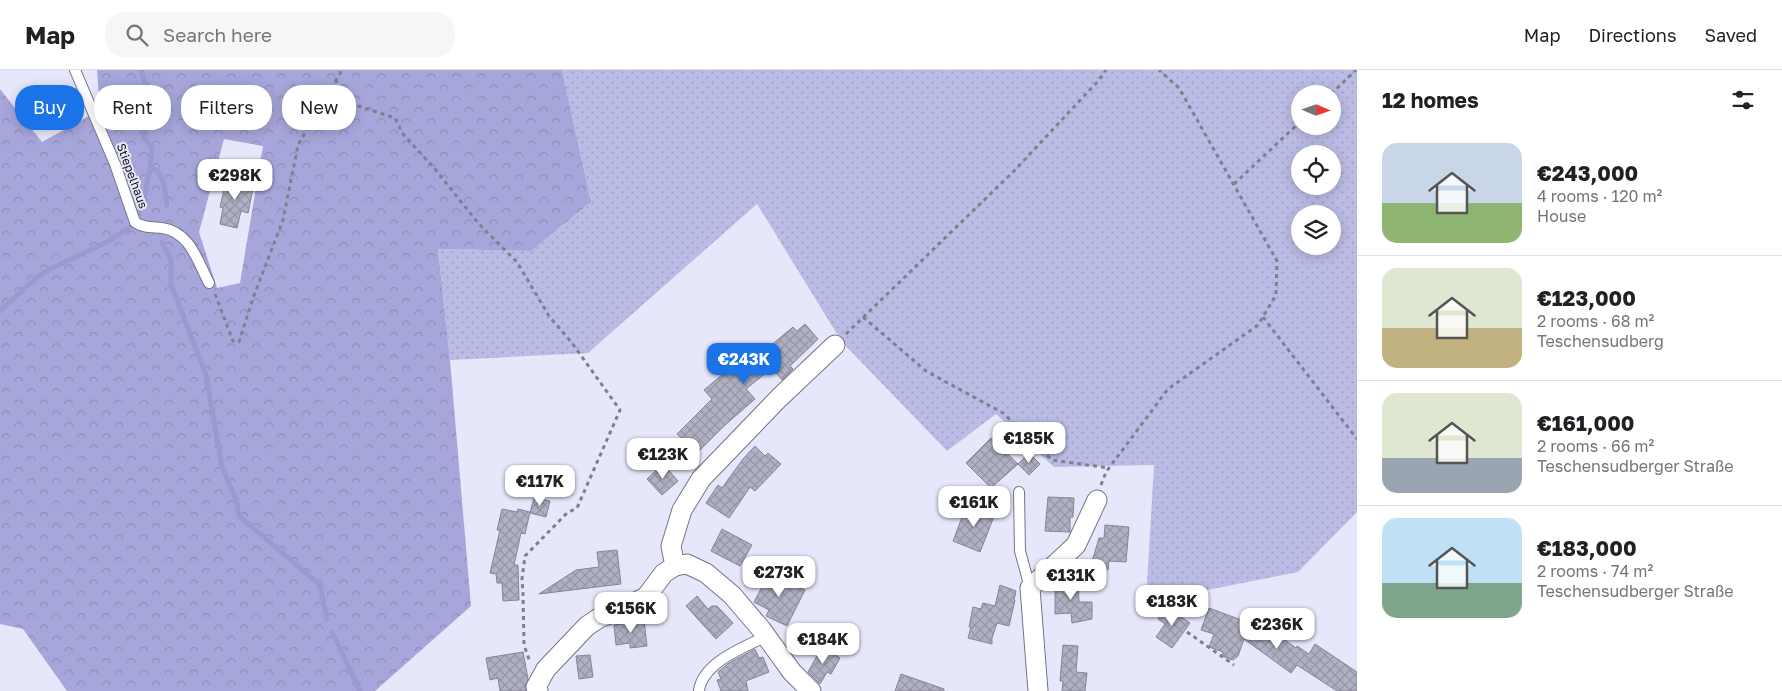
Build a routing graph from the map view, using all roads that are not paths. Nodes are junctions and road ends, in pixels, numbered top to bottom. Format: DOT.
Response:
graph roads {
  1 [pos="75,70"];
  2 [pos="209,283"];
  3 [pos="835,345"];
  4 [pos="1019,492"];
  5 [pos="1097,500"];
  6 [pos="675,566"];
  7 [pos="1030,588"];
  8 [pos="767,636"];
  9 [pos="537,689"];
  10 [pos="699,691"];
  11 [pos="811,691"];
  12 [pos="1038,691"];
  1 -- 2 [label="lane, Stiepelhaus"];
  3 -- 6 [label="street"];
  4 -- 7 [label="lane"];
  5 -- 7 [label="street"];
  6 -- 8 [label="street"];
  6 -- 9 [label="street"];
  7 -- 12 [label="street"];
  8 -- 10 [label="lane"];
  8 -- 11 [label="street"];
}
